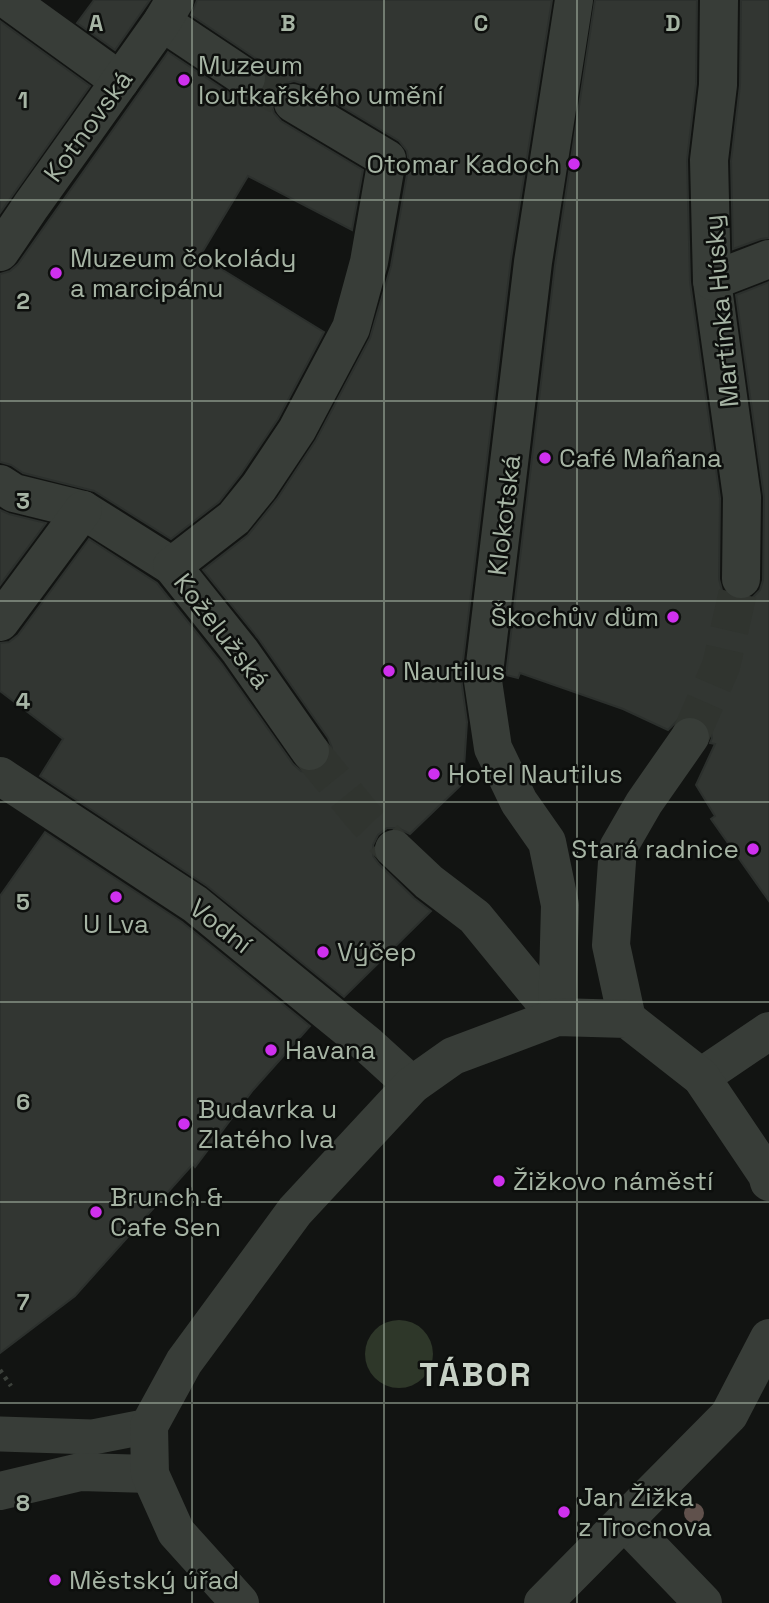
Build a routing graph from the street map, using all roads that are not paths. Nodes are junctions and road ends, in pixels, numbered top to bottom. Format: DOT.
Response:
graph roads {
  1 [pos="8,0"];
  2 [pos="574,0"];
  3 [pos="719,0"];
  4 [pos="169,11"];
  5 [pos="246,78"];
  6 [pos="120,81"];
  7 [pos="293,103"];
  8 [pos="0,252"];
  9 [pos="769,259"];
  10 [pos="712,282"];
  11 [pos="0,484"];
  12 [pos="755,489"];
  13 [pos="83,510"];
  14 [pos="172,566"];
  15 [pos="741,579"];
  16 [pos="0,622"];
  17 [pos="690,737"];
  18 [pos="310,751"];
  19 [pos="5,787"];
  20 [pos="394,849"];
  21 [pos="558,1017"];
  22 [pos="627,1019"];
  23 [pos="769,1031"];
  24 [pos="701,1077"];
  25 [pos="412,1085"];
  26 [pos="769,1182"];
  27 [pos="769,1338"];
  28 [pos="149,1426"];
  29 [pos="0,1434"];
  30 [pos="150,1474"];
  31 [pos="0,1491"];
  32 [pos="624,1521"];
  33 [pos="240,1603"];
  34 [pos="543,1603"];
  35 [pos="703,1603"];
  1 -- 6 [label="street"];
  2 -- 21 [label="street, Klokotská"];
  3 -- 10 [label="street, Martínka Húsky"];
  4 -- 5 [label="street"];
  4 -- 6 [label="street, Kotnovská"];
  6 -- 8 [label="street, Kotnovská"];
  7 -- 14 [label="street"];
  9 -- 10 [label="street"];
  10 -- 12 [label="street, Martínka Húsky"];
  11 -- 13 [label="street, Koželužská"];
  12 -- 15 [label="street, Martínka Húsky"];
  13 -- 14 [label="street, Koželužská"];
  13 -- 16 [label="street"];
  14 -- 18 [label="street, Koželužská"];
  17 -- 22 [label="street"];
  19 -- 25 [label="street, Vodní"];
  20 -- 21 [label="street"];
  21 -- 22 [label="street"];
  21 -- 25 [label="street"];
  22 -- 24 [label="street"];
  23 -- 24 [label="street"];
  24 -- 26 [label="street"];
  25 -- 28 [label="street"];
  27 -- 32 [label="street"];
  28 -- 29 [label="street"];
  28 -- 30 [label="street"];
  30 -- 31 [label="street"];
  30 -- 33 [label="street"];
  32 -- 34 [label="street"];
  32 -- 35 [label="street"];
}
